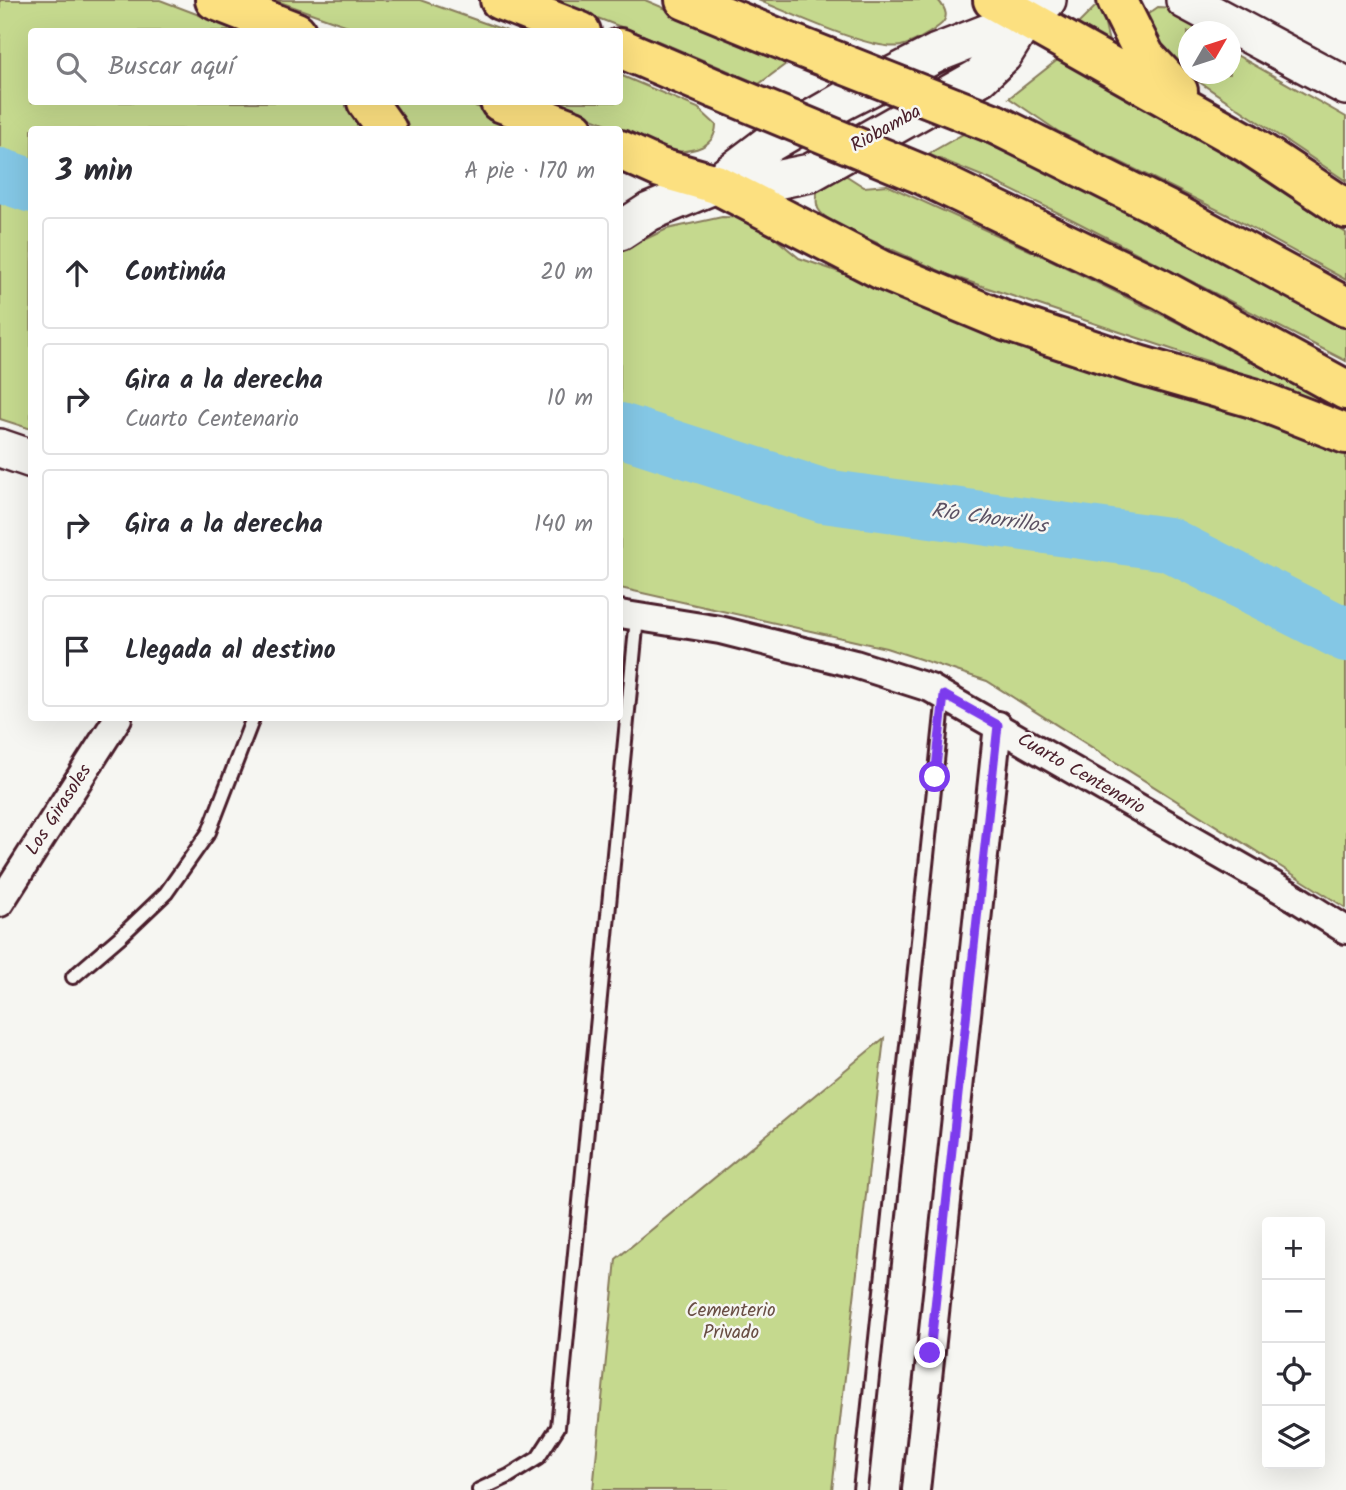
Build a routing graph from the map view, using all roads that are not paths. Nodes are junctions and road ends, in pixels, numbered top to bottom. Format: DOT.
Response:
graph roads {
  1 [pos="215,0"];
  2 [pos="500,0"];
  3 [pos="685,0"];
  4 [pos="992,0"];
  5 [pos="1117,0"];
  6 [pos="1185,0"];
  7 [pos="1037,9"];
  8 [pos="282,28"];
  9 [pos="572,28"];
  10 [pos="623,49"];
  11 [pos="1346,86"];
  12 [pos="369,105"];
  13 [pos="508,105"];
  14 [pos="384,126"];
  15 [pos="563,126"];
  16 [pos="1247,143"];
  17 [pos="623,151"];
  18 [pos="716,184"];
  19 [pos="1346,209"];
  20 [pos="629,221"];
  21 [pos="1346,307"];
  22 [pos="1346,390"];
  23 [pos="1346,433"];
  24 [pos="0,448"];
  25 [pos="28,457"];
  26 [pos="625,617"];
  27 [pos="623,641"];
  28 [pos="944,695"];
  29 [pos="116,721"];
  30 [pos="252,721"];
  31 [pos="616,721"];
  32 [pos="998,725"];
  33 [pos="0,903"];
  34 [pos="1346,930"];
  35 [pos="73,977"];
  36 [pos="479,1490"];
  37 [pos="860,1490"];
  38 [pos="916,1490"];
  1 -- 8 [label="highway"];
  2 -- 9 [label="highway"];
  3 -- 21 [label="highway, bridge"];
  4 -- 7 [label="highway"];
  5 -- 16 [label="highway"];
  6 -- 11 [label="main road"];
  7 -- 16 [label="highway"];
  7 -- 18 [label="main road"];
  10 -- 22 [label="highway, bridge"];
  12 -- 14 [label="highway"];
  13 -- 15 [label="highway"];
  16 -- 19 [label="highway"];
  17 -- 18 [label="highway"];
  18 -- 20 [label="main road"];
  18 -- 23 [label="highway"];
  24 -- 25 [label="main road"];
  26 -- 27 [label="lane"];
  26 -- 28 [label="street, Cuarto Centenario"];
  28 -- 32 [label="street, Cuarto Centenario"];
  28 -- 37 [label="lane"];
  29 -- 33 [label="street, Los Girasoles"];
  30 -- 35 [label="lane"];
  31 -- 36 [label="lane"];
  32 -- 34 [label="street, Cuarto Centenario"];
  32 -- 38 [label="street"];
}
